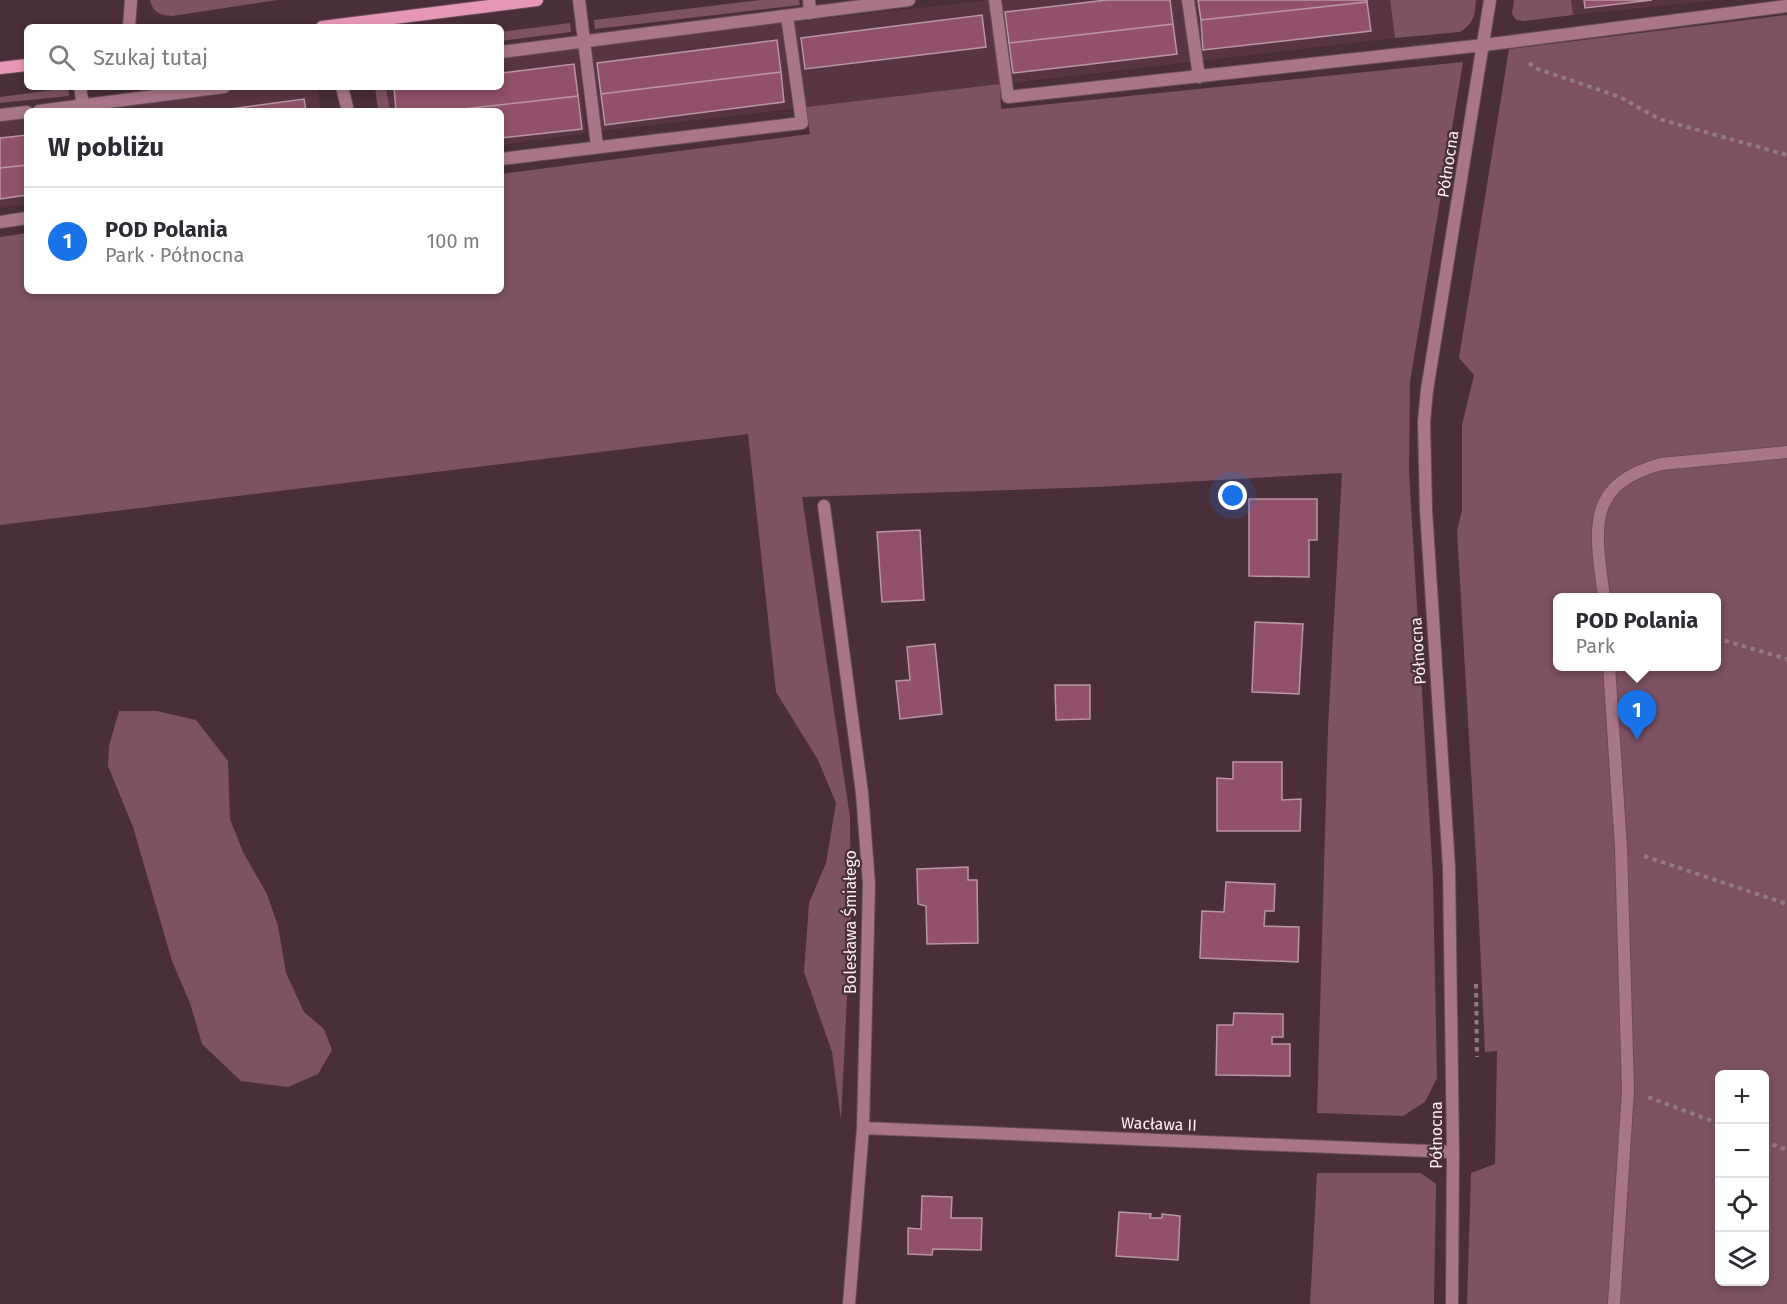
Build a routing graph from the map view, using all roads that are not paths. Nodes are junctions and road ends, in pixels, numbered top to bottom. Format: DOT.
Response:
graph roads {
  1 [pos="131,0"];
  2 [pos="537,0"];
  3 [pos="579,0"];
  4 [pos="809,0"];
  5 [pos="909,0"];
  6 [pos="995,0"];
  7 [pos="1188,0"];
  8 [pos="1490,0"];
  9 [pos="1787,6"];
  10 [pos="810,13"];
  11 [pos="787,16"];
  12 [pos="129,24"];
  13 [pos="351,24"];
  14 [pos="584,43"];
  15 [pos="1484,45"];
  16 [pos="504,52"];
  17 [pos="24,65"];
  18 [pos="0,68"];
  19 [pos="1199,77"];
  20 [pos="80,90"];
  21 [pos="205,90"];
  22 [pos="343,90"];
  23 [pos="83,108"];
  24 [pos="89,108"];
  25 [pos="347,108"];
  26 [pos="24,112"];
  27 [pos="0,115"];
  28 [pos="597,146"];
  29 [pos="504,159"];
  30 [pos="24,218"];
  31 [pos="0,222"];
  32 [pos="1787,452"];
  33 [pos="825,506"];
  34 [pos="1604,593"];
  35 [pos="1609,671"];
  36 [pos="863,1128"];
  37 [pos="1453,1152"];
  38 [pos="849,1304"];
  39 [pos="1452,1304"];
  40 [pos="1614,1304"];
  1 -- 12 [label="street"];
  2 -- 13 [label="street"];
  3 -- 14 [label="street"];
  4 -- 10 [label="street"];
  5 -- 10 [label="street"];
  6 -- 19 [label="street"];
  7 -- 19 [label="street"];
  8 -- 15 [label="street, Północna"];
  9 -- 15 [label="street"];
  10 -- 11 [label="street"];
  11 -- 14 [label="street"];
  11 -- 28 [label="street"];
  14 -- 16 [label="street"];
  14 -- 28 [label="street"];
  15 -- 19 [label="street"];
  15 -- 37 [label="street, Północna"];
  17 -- 18 [label="street"];
  20 -- 23 [label="street"];
  21 -- 24 [label="street"];
  22 -- 25 [label="street"];
  26 -- 27 [label="street"];
  28 -- 29 [label="street"];
  30 -- 31 [label="street"];
  32 -- 34 [label="street"];
  33 -- 36 [label="street, Bolesława Śmiałego"];
  35 -- 40 [label="street"];
  36 -- 37 [label="street, Wacława II"];
  36 -- 38 [label="street, Bolesława Śmiałego"];
  37 -- 39 [label="street, Północna"];
}
